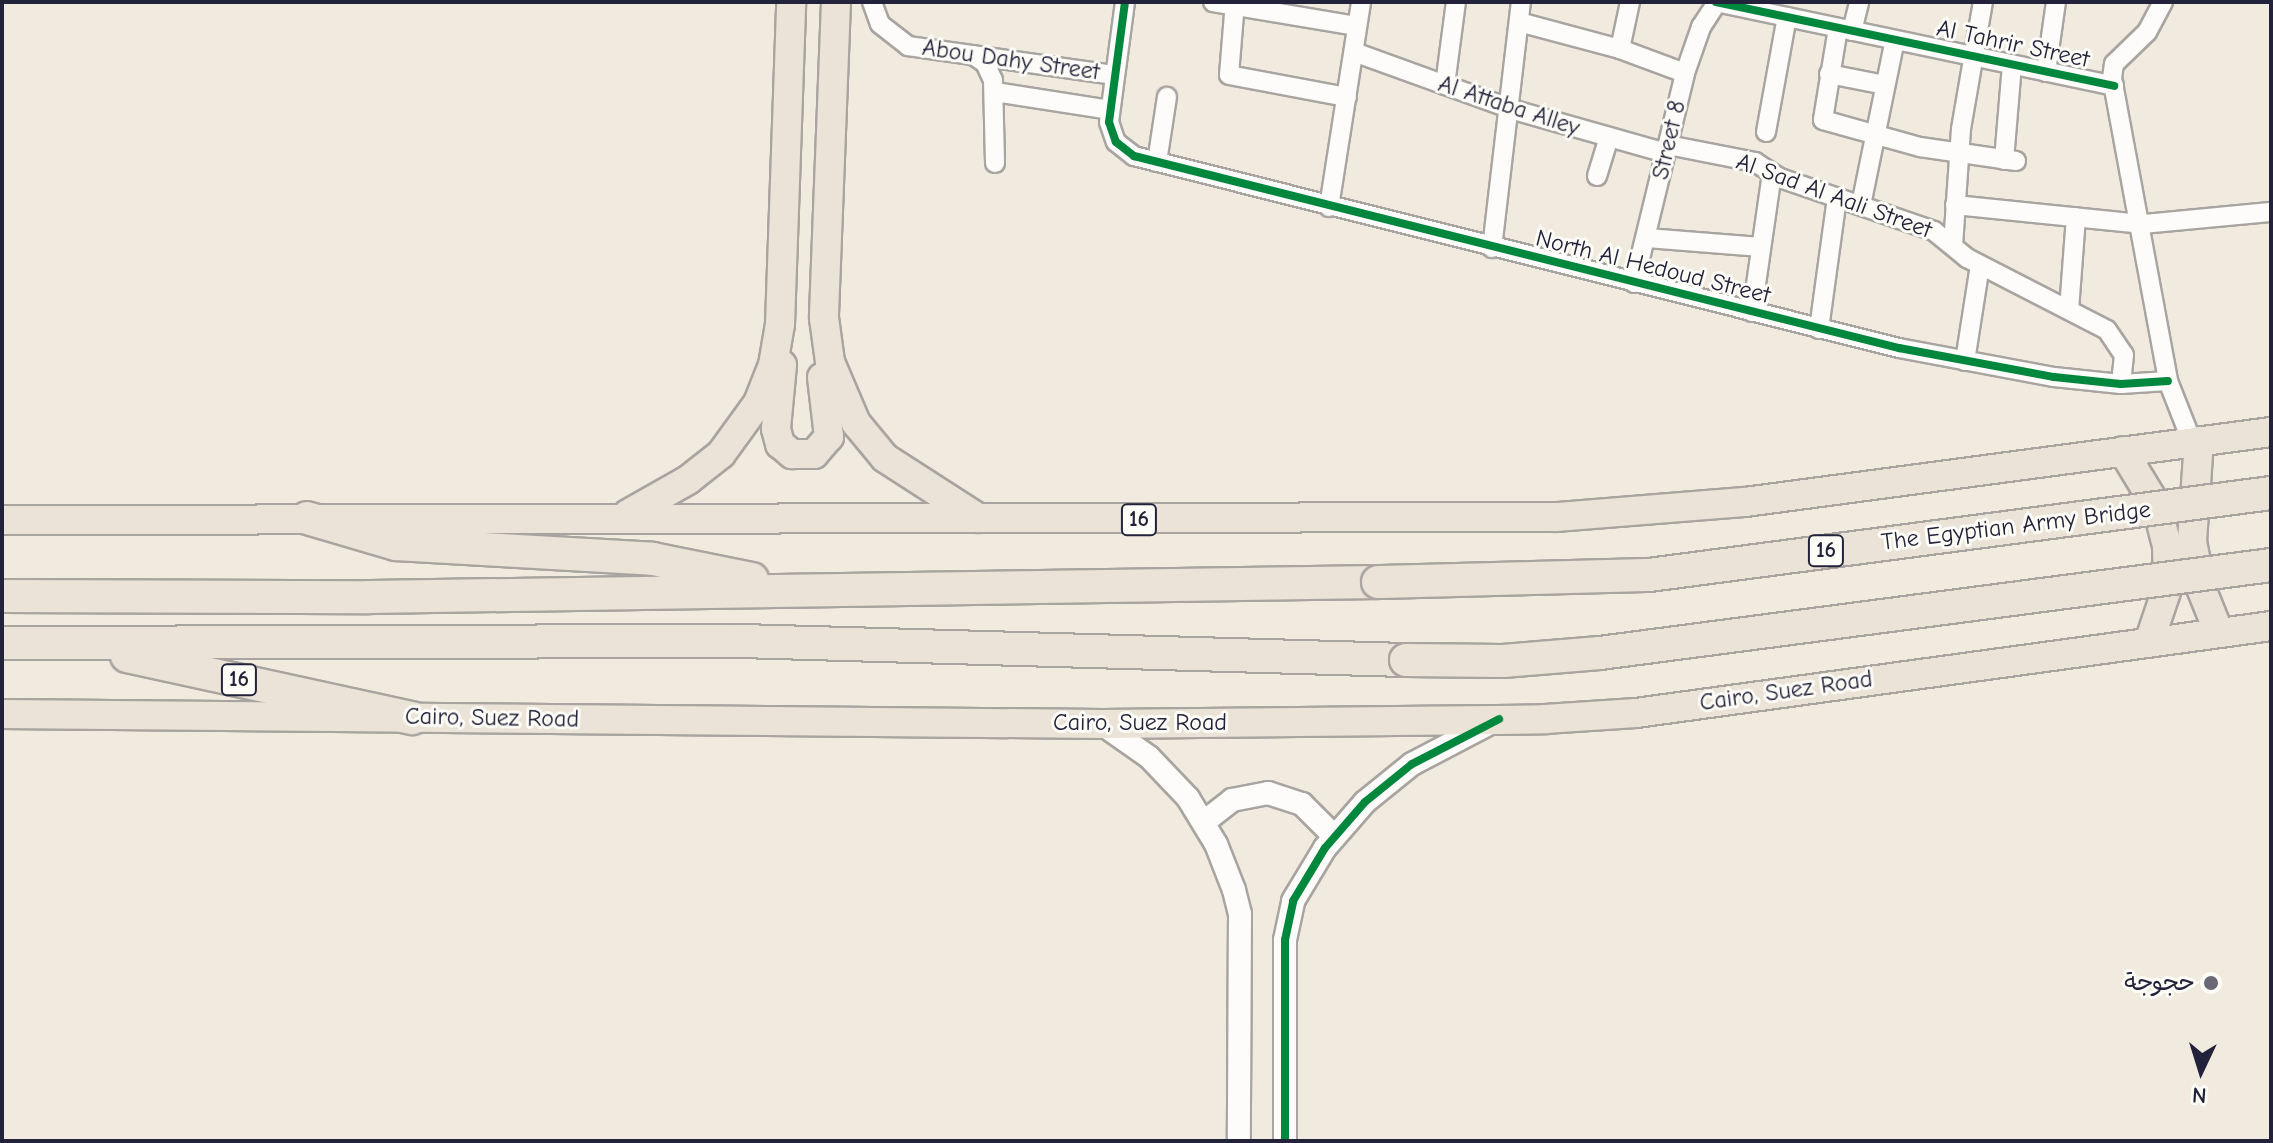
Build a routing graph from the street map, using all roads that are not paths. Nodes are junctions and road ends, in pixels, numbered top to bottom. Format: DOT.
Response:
graph roads {
  1 [pos="791,2"];
  2 [pos="836,2"];
  3 [pos="872,2"];
  4 [pos="1125,2"];
  5 [pos="1213,2"];
  6 [pos="1361,2"];
  7 [pos="1456,2"];
  8 [pos="1521,2"];
  9 [pos="1630,2"];
  10 [pos="1717,2"];
  11 [pos="1859,2"];
  12 [pos="1983,2"];
  13 [pos="2056,2"];
  14 [pos="2163,2"];
  15 [pos="1235,4"];
  16 [pos="1309,10"];
  17 [pos="1787,17"];
  18 [pos="1519,22"];
  19 [pos="1357,26"];
  20 [pos="1845,29"];
  21 [pos="1895,40"];
  22 [pos="1620,49"];
  23 [pos="1354,52"];
  24 [pos="973,55"];
  25 [pos="1972,56"];
  26 [pos="2012,64"];
  27 [pos="2046,72"];
  28 [pos="1685,73"];
  29 [pos="1829,74"];
  30 [pos="1115,75"];
  31 [pos="1445,85"];
  32 [pos="1885,85"];
  33 [pos="2114,86"];
  34 [pos="995,92"];
  35 [pos="1167,97"];
  36 [pos="1347,97"];
  37 [pos="1509,108"];
  38 [pos="1110,110"];
  39 [pos="1766,132"];
  40 [pos="1875,136"];
  41 [pos="1609,137"];
  42 [pos="1667,149"];
  43 [pos="1959,154"];
  44 [pos="1157,162"];
  45 [pos="995,163"];
  46 [pos="1772,173"];
  47 [pos="1597,176"];
  48 [pos="1837,197"];
  49 [pos="1861,205"];
  50 [pos="1955,205"];
  51 [pos="1329,207"];
  52 [pos="2271,212"];
  53 [pos="2076,217"];
  54 [pos="2143,224"];
  55 [pos="1647,238"];
  56 [pos="1953,246"];
  57 [pos="1761,247"];
  58 [pos="1492,248"];
  59 [pos="1980,265"];
  60 [pos="1634,283"];
  61 [pos="2069,310"];
  62 [pos="1752,312"];
  63 [pos="1819,329"];
  64 [pos="826,340"];
  65 [pos="778,344"];
  66 [pos="1965,361"];
  67 [pos="2168,381"];
  68 [pos="2121,384"];
  69 [pos="2271,432"];
  70 [pos="2196,442"];
  71 [pos="2123,451"];
  72 [pos="2271,493"];
  73 [pos="624,516"];
  74 [pos="307,518"];
  75 [pos="2,520"];
  76 [pos="983,521"];
  77 [pos="2271,565"];
  78 [pos="782,589"];
  79 [pos="2,596"];
  80 [pos="2271,626"];
  81 [pos="2219,633"];
  82 [pos="2149,642"];
  83 [pos="2,643"];
  84 [pos="65,643"];
  85 [pos="2,714"];
  86 [pos="412,718"];
  87 [pos="1499,719"];
  88 [pos="1102,724"];
  89 [pos="1204,822"];
  90 [pos="1334,836"];
  91 [pos="1239,1141"];
  92 [pos="1285,1141"];
  1 -- 65 [label="main road"];
  2 -- 64 [label="main road"];
  3 -- 24 [label="street, Abou Dahy Street"];
  4 -- 30 [label="street"];
  5 -- 15 [label="street"];
  6 -- 19 [label="street"];
  7 -- 31 [label="street"];
  8 -- 18 [label="street"];
  9 -- 22 [label="street"];
  10 -- 17 [label="street, Al Tahrir Street"];
  10 -- 28 [label="street, Street 8"];
  11 -- 20 [label="street"];
  12 -- 25 [label="street"];
  13 -- 27 [label="street"];
  14 -- 33 [label="street"];
  15 -- 16 [label="street"];
  15 -- 36 [label="street"];
  16 -- 19 [label="street"];
  17 -- 20 [label="street, Al Tahrir Street"];
  17 -- 39 [label="street"];
  18 -- 22 [label="street"];
  18 -- 37 [label="street"];
  19 -- 23 [label="street"];
  20 -- 21 [label="street, Al Tahrir Street"];
  20 -- 29 [label="street"];
  21 -- 25 [label="street, Al Tahrir Street"];
  21 -- 32 [label="street"];
  22 -- 28 [label="street"];
  23 -- 31 [label="street, Al Attaba Alley"];
  23 -- 36 [label="street"];
  24 -- 30 [label="street, Abou Dahy Street"];
  24 -- 34 [label="street"];
  25 -- 26 [label="street, Al Tahrir Street"];
  25 -- 43 [label="street"];
  26 -- 27 [label="street, Al Tahrir Street"];
  26 -- 43 [label="street"];
  27 -- 33 [label="street, Al Tahrir Street"];
  28 -- 42 [label="street, Street 8"];
  29 -- 32 [label="street"];
  29 -- 40 [label="street"];
  30 -- 38 [label="street"];
  31 -- 37 [label="street, Al Attaba Alley"];
  32 -- 40 [label="street"];
  33 -- 54 [label="street"];
  34 -- 38 [label="street"];
  34 -- 45 [label="street"];
  35 -- 44 [label="street"];
  36 -- 51 [label="street"];
  37 -- 41 [label="street, Al Attaba Alley"];
  37 -- 58 [label="street"];
  38 -- 44 [label="street, North Al Hedoud Street"];
  40 -- 43 [label="street"];
  40 -- 49 [label="street"];
  41 -- 42 [label="street, Al Attaba Alley"];
  41 -- 47 [label="street"];
  42 -- 46 [label="street, Al Sad Al Aali Street"];
  42 -- 55 [label="street, Street 8"];
  43 -- 50 [label="street"];
  44 -- 51 [label="street, North Al Hedoud Street"];
  46 -- 48 [label="street, Al Sad Al Aali Street"];
  46 -- 57 [label="street"];
  48 -- 49 [label="street, Al Sad Al Aali Street"];
  48 -- 63 [label="street"];
  49 -- 56 [label="street, Al Sad Al Aali Street"];
  50 -- 53 [label="street"];
  50 -- 56 [label="street"];
  51 -- 58 [label="street, North Al Hedoud Street"];
  52 -- 54 [label="street"];
  53 -- 54 [label="street"];
  53 -- 61 [label="street"];
  54 -- 67 [label="street"];
  55 -- 57 [label="street"];
  55 -- 60 [label="street, Street 8"];
  56 -- 59 [label="street, Al Sad Al Aali Street"];
  57 -- 62 [label="street"];
  58 -- 60 [label="street, North Al Hedoud Street"];
  59 -- 61 [label="street, Al Sad Al Aali Street"];
  59 -- 66 [label="street"];
  60 -- 62 [label="street, North Al Hedoud Street"];
  61 -- 68 [label="street, Al Sad Al Aali Street"];
  62 -- 63 [label="street, North Al Hedoud Street"];
  63 -- 66 [label="street, North Al Hedoud Street"];
  64 -- 65 [label="main road"];
  64 -- 76 [label="main road"];
  65 -- 73 [label="main road"];
  66 -- 68 [label="street, North Al Hedoud Street"];
  67 -- 68 [label="street, North Al Hedoud Street"];
  67 -- 70 [label="street"];
  69 -- 70 [label="main road, 16"];
  70 -- 71 [label="main road, 16"];
  70 -- 81 [label="main road"];
  71 -- 76 [label="main road, 16"];
  71 -- 82 [label="main road"];
  72 -- 78 [label="highway, The Egyptian Army Bridge / 16, bridge"];
  73 -- 74 [label="main road, 16"];
  73 -- 76 [label="main road, 16"];
  74 -- 75 [label="main road, 16"];
  74 -- 78 [label="highway, 16"];
  77 -- 84 [label="highway, 16, bridge"];
  78 -- 79 [label="highway, 16"];
  80 -- 81 [label="main road, Cairo, Suez Road / 16"];
  81 -- 82 [label="main road, Cairo, Suez Road / 16"];
  82 -- 87 [label="main road, Cairo, Suez Road / 16"];
  83 -- 84 [label="highway, 16"];
  84 -- 86 [label="highway, 16"];
  85 -- 86 [label="main road, Cairo, Suez Road / 16"];
  86 -- 88 [label="main road, Cairo, Suez Road / 16"];
  87 -- 88 [label="main road, Cairo, Suez Road / 16"];
  87 -- 90 [label="street"];
  88 -- 89 [label="street"];
  89 -- 90 [label="street"];
  89 -- 91 [label="street"];
  90 -- 92 [label="street"];
}
